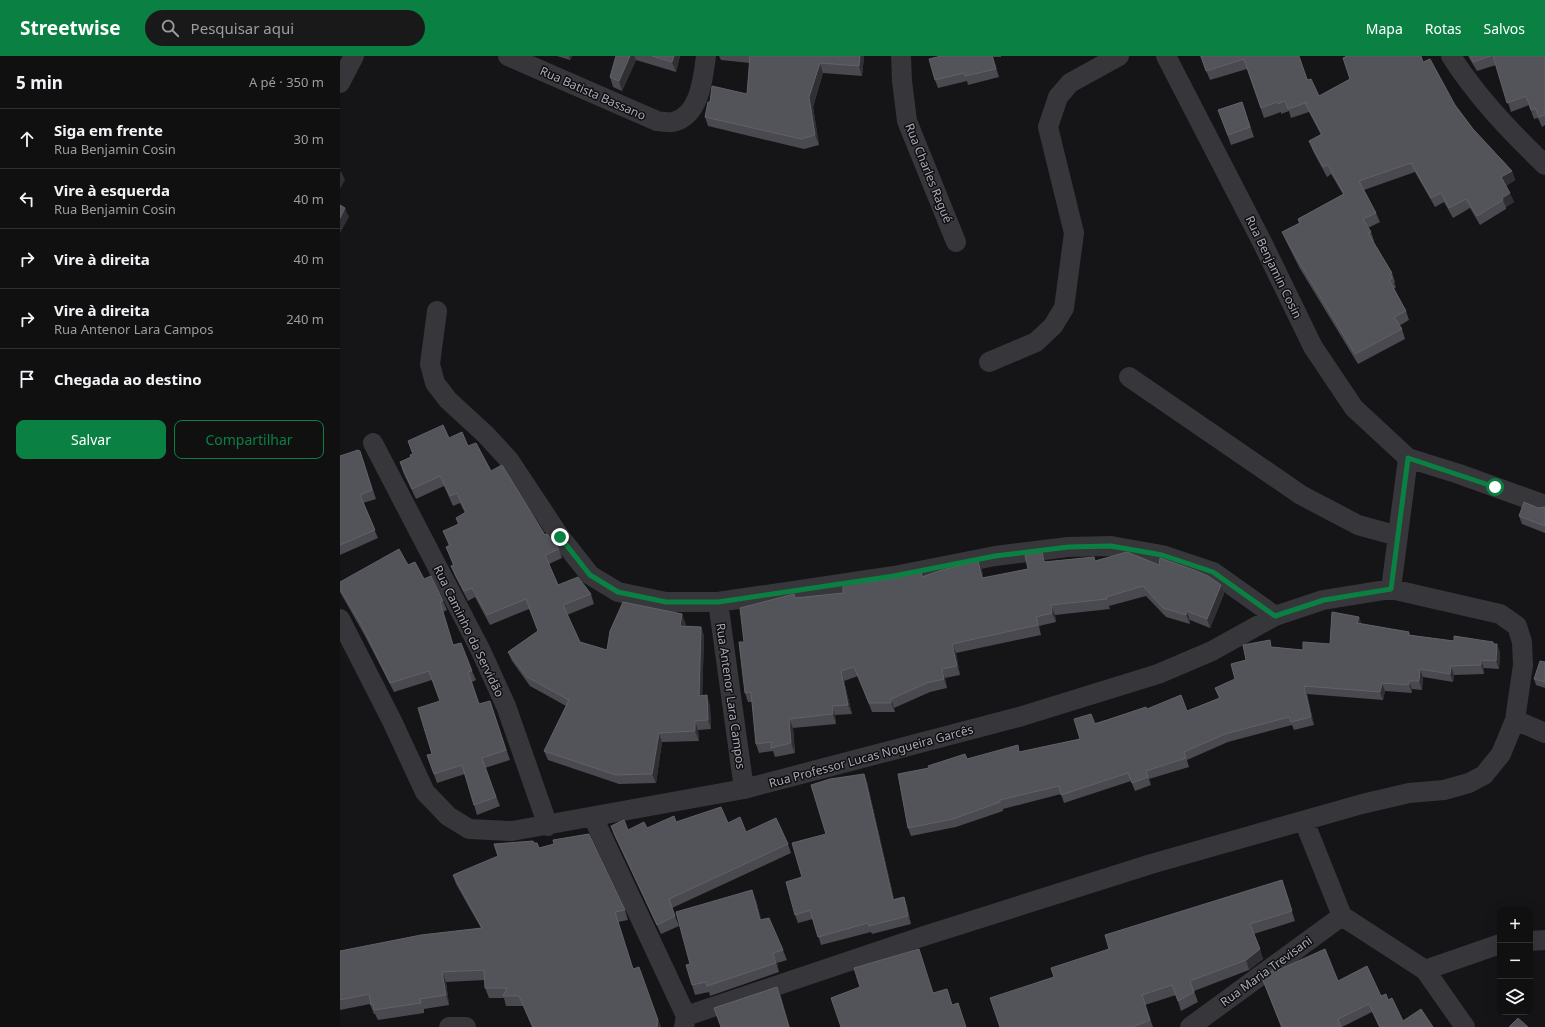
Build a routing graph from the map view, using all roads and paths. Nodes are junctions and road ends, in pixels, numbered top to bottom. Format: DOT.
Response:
graph roads {
  1 [pos="354,56"];
  2 [pos="508,56"];
  3 [pos="706,56"];
  4 [pos="901,56"];
  5 [pos="1119,56"];
  6 [pos="1166,56"];
  7 [pos="1451,56"];
  8 [pos="340,83"];
  9 [pos="1545,165"];
  10 [pos="956,242"];
  11 [pos="437,311"];
  12 [pos="989,362"];
  13 [pos="1129,377"];
  14 [pos="373,443"];
  15 [pos="1408,458"];
  16 [pos="1545,505"];
  17 [pos="1398,536"];
  18 [pos="1391,589"];
  19 [pos="718,602"];
  20 [pos="1275,616"];
  21 [pos="340,619"];
  22 [pos="1515,720"];
  23 [pos="1545,733"];
  24 [pos="744,789"];
  25 [pos="593,817"];
  26 [pos="1304,821"];
  27 [pos="548,826"];
  28 [pos="1342,916"];
  29 [pos="1545,940"];
  30 [pos="1533,941"];
  31 [pos="1497,945"];
  32 [pos="1425,970"];
  33 [pos="685,1021"];
  34 [pos="449,1027"];
  35 [pos="466,1027"];
  36 [pos="1190,1027"];
  37 [pos="1465,1027"];
  1 -- 8 [label="street"];
  2 -- 3 [label="street, Rua Batista Bassano"];
  4 -- 10 [label="street, Rua Charles Ragué"];
  5 -- 12 [label="street"];
  6 -- 15 [label="street, Rua Benjamin Cosin"];
  7 -- 9 [label="street"];
  11 -- 19 [label="street"];
  13 -- 17 [label="street"];
  14 -- 27 [label="street, Rua Caminho da Servidão"];
  15 -- 16 [label="street, Rua Benjamin Cosin"];
  15 -- 17 [label="street"];
  17 -- 18 [label="street"];
  18 -- 20 [label="street, Rua Professor Lucas Nogueira Garcês"];
  18 -- 22 [label="street, Rua Professor Lucas Nogueira Garcês"];
  19 -- 20 [label="street"];
  19 -- 24 [label="street, Rua Antenor Lara Campos"];
  20 -- 24 [label="street, Rua Professor Lucas Nogueira Garcês"];
  21 -- 27 [label="street, Rua Professor Lucas Nogueira Garcês"];
  22 -- 23 [label="street"];
  22 -- 26 [label="street"];
  24 -- 25 [label="street, Rua Professor Lucas Nogueira Garcês"];
  25 -- 27 [label="street, Rua Professor Lucas Nogueira Garcês"];
  25 -- 33 [label="street"];
  26 -- 28 [label="street"];
  26 -- 33 [label="street"];
  28 -- 32 [label="street"];
  28 -- 36 [label="street, Rua Maria Trevisani"];
  29 -- 30 [label="street"];
  31 -- 32 [label="street"];
  32 -- 37 [label="street"];
  34 -- 35 [label="street"];
}
